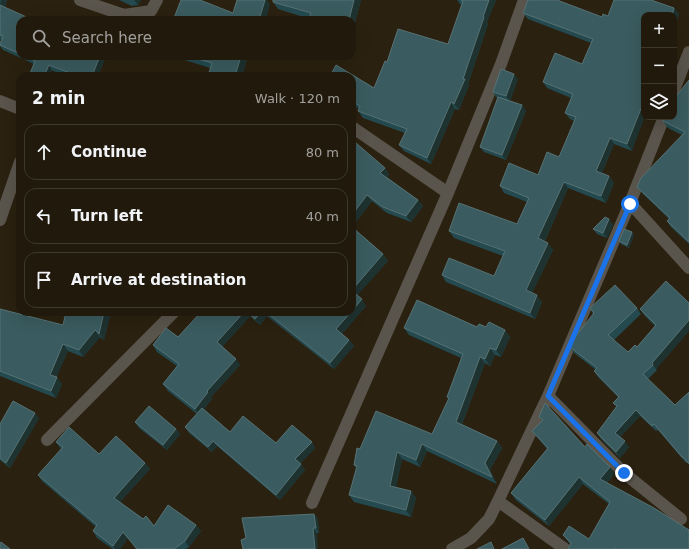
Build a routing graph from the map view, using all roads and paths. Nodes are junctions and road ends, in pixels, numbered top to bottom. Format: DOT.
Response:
graph roads {
  1 [pos="80,0"];
  2 [pos="157,0"];
  3 [pos="524,0"];
  4 [pos="689,52"];
  5 [pos="676,84"];
  6 [pos="0,101"];
  7 [pos="16,107"];
  8 [pos="663,120"];
  9 [pos="356,130"];
  10 [pos="16,174"];
  11 [pos="448,193"];
  12 [pos="630,204"];
  13 [pos="0,220"];
  14 [pos="689,268"];
  15 [pos="170,316"];
  16 [pos="548,396"];
  17 [pos="47,440"];
  18 [pos="498,501"];
  19 [pos="312,503"];
  20 [pos="681,519"];
  21 [pos="452,549"];
  22 [pos="565,549"];
  1 -- 2 [label="street"];
  3 -- 11 [label="street"];
  4 -- 5 [label="street"];
  6 -- 7 [label="street"];
  8 -- 12 [label="street"];
  9 -- 11 [label="street"];
  10 -- 13 [label="street"];
  11 -- 19 [label="street"];
  12 -- 14 [label="street"];
  12 -- 16 [label="street"];
  15 -- 17 [label="street"];
  16 -- 18 [label="street"];
  16 -- 20 [label="street"];
  18 -- 21 [label="street"];
  18 -- 22 [label="street"];
}
